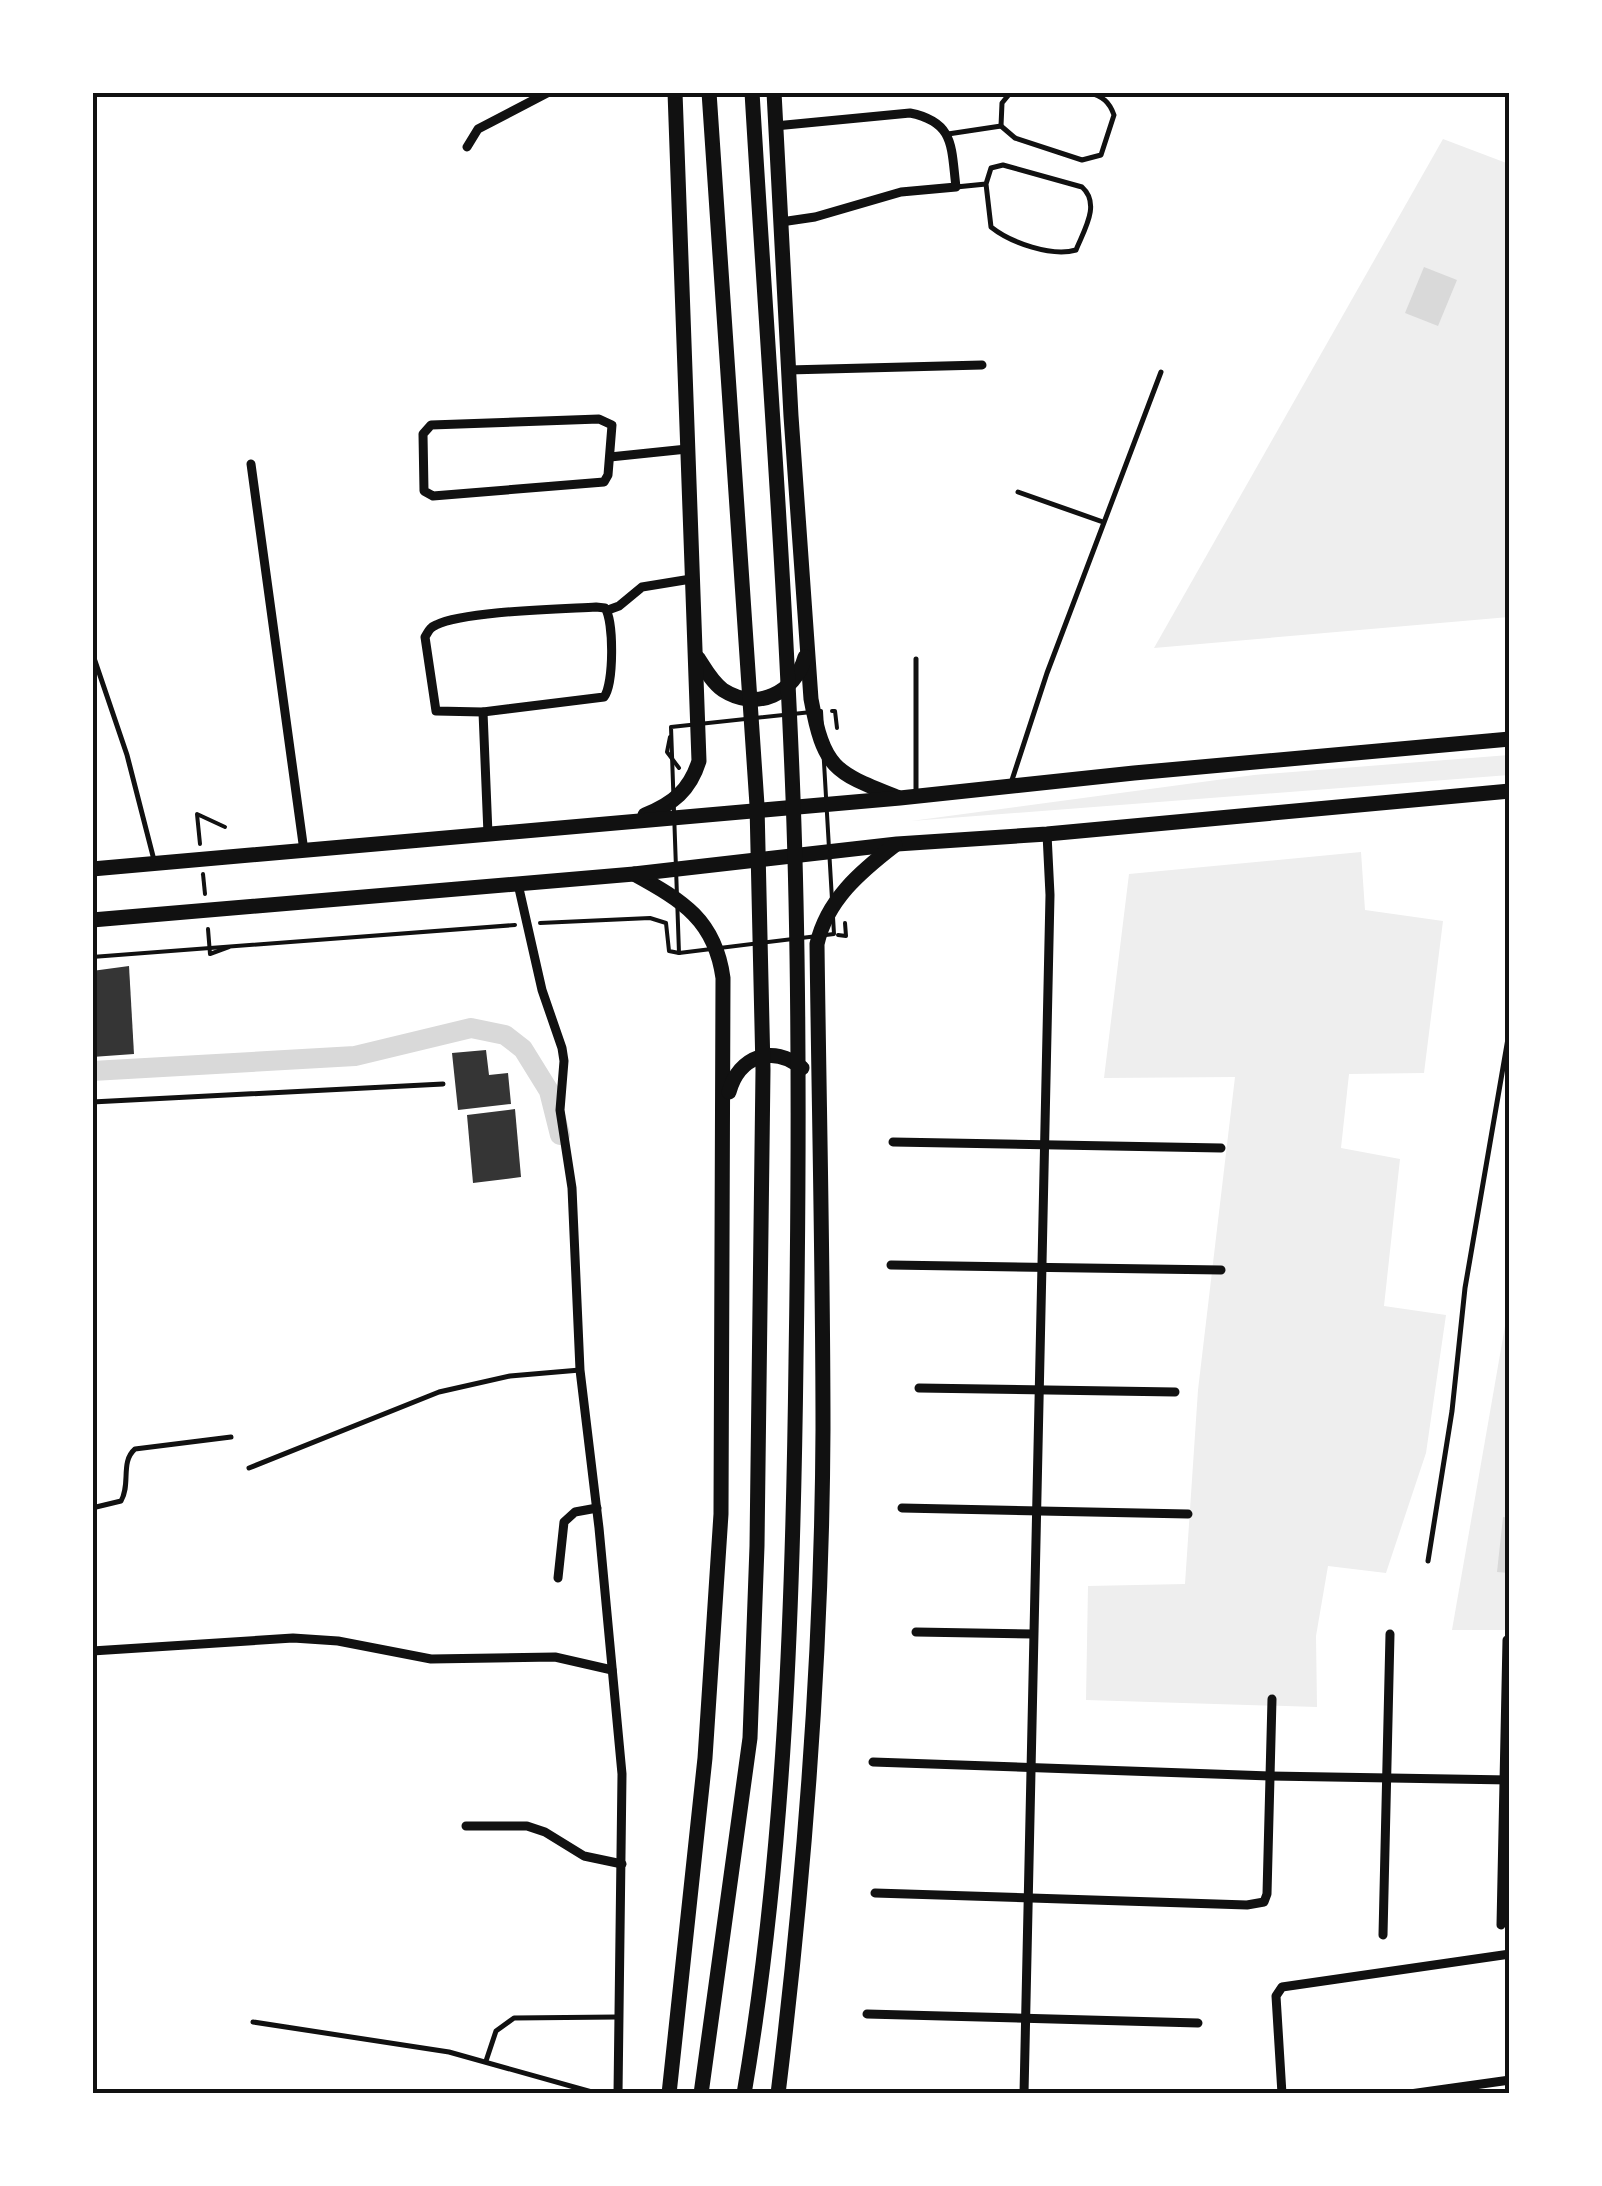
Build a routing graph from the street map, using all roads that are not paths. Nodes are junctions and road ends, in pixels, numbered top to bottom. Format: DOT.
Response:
graph roads {
  1 [pos="549,92"];
  2 [pos="675,92"];
  3 [pos="708,92"];
  4 [pos="752,92"];
  5 [pos="774,92"];
  6 [pos="1011,92"];
  7 [pos="1088,92"];
  8 [pos="776,126"];
  9 [pos="1001,126"];
  10 [pos="946,134"];
  11 [pos="467,148"];
  12 [pos="986,184"];
  13 [pos="956,186"];
  14 [pos="780,222"];
  15 [pos="982,365"];
  16 [pos="788,370"];
  17 [pos="1161,372"];
  18 [pos="686,450"];
  19 [pos="610,457"];
  20 [pos="251,464"];
  21 [pos="1018,492"];
  22 [pos="1104,522"];
  23 [pos="691,579"];
  24 [pos="608,610"];
  25 [pos="92,652"];
  26 [pos="806,653"];
  27 [pos="696,655"];
  28 [pos="916,659"];
  29 [pos="483,712"];
  30 [pos="1510,739"];
  31 [pos="1010,786"];
  32 [pos="1510,791"];
  33 [pos="908,798"];
  34 [pos="627,822"];
  35 [pos="488,834"];
  36 [pos="1047,834"];
  37 [pos="897,844"];
  38 [pos="304,851"];
  39 [pos="155,864"];
  40 [pos="92,869"];
  41 [pos="634,874"];
  42 [pos="518,884"];
  43 [pos="92,920"];
  44 [pos="1510,1026"];
  45 [pos="442,1084"];
  46 [pos="92,1102"];
  47 [pos="724,1109"];
  48 [pos="819,1114"];
  49 [pos="893,1142"];
  50 [pos="1042,1145"];
  51 [pos="1222,1148"];
  52 [pos="891,1264"];
  53 [pos="1040,1268"];
  54 [pos="1221,1270"];
  55 [pos="580,1370"];
  56 [pos="918,1388"];
  57 [pos="1038,1388"];
  58 [pos="1175,1392"];
  59 [pos="232,1437"];
  60 [pos="248,1468"];
  61 [pos="92,1508"];
  62 [pos="597,1508"];
  63 [pos="902,1508"];
  64 [pos="1036,1512"];
  65 [pos="1188,1514"];
  66 [pos="1428,1561"];
  67 [pos="558,1578"];
  68 [pos="916,1632"];
  69 [pos="1034,1634"];
  70 [pos="1390,1634"];
  71 [pos="1507,1640"];
  72 [pos="92,1650"];
  73 [pos="612,1670"];
  74 [pos="1272,1699"];
  75 [pos="873,1762"];
  76 [pos="1032,1767"];
  77 [pos="1270,1776"];
  78 [pos="1386,1777"];
  79 [pos="1507,1780"];
  80 [pos="466,1826"];
  81 [pos="622,1864"];
  82 [pos="874,1893"];
  83 [pos="1028,1898"];
  84 [pos="1500,1924"];
  85 [pos="1384,1934"];
  86 [pos="1510,1954"];
  87 [pos="867,2014"];
  88 [pos="619,2017"];
  89 [pos="1026,2020"];
  90 [pos="253,2022"];
  91 [pos="1198,2023"];
  92 [pos="486,2060"];
  93 [pos="1510,2080"];
  94 [pos="599,2094"];
  95 [pos="618,2094"];
  96 [pos="670,2094"];
  97 [pos="701,2094"];
  98 [pos="744,2094"];
  99 [pos="778,2094"];
  100 [pos="1024,2094"];
  101 [pos="1282,2094"];
  102 [pos="1410,2094"];
  1 -- 11 [label="street"];
  2 -- 18 [label="main road"];
  3 -- 97 [label="main road"];
  4 -- 98 [label="main road"];
  5 -- 8 [label="main road"];
  6 -- 9 [label="lane"];
  7 -- 9 [label="lane"];
  8 -- 10 [label="street"];
  8 -- 14 [label="main road"];
  9 -- 10 [label="lane"];
  10 -- 13 [label="street"];
  12 -- 12 [label="lane"];
  12 -- 13 [label="lane"];
  13 -- 14 [label="street"];
  14 -- 16 [label="main road"];
  15 -- 16 [label="street"];
  16 -- 26 [label="main road"];
  17 -- 22 [label="lane"];
  18 -- 19 [label="street"];
  18 -- 23 [label="main road"];
  19 -- 19 [label="street"];
  20 -- 38 [label="street"];
  21 -- 22 [label="lane"];
  22 -- 31 [label="lane"];
  23 -- 24 [label="street"];
  23 -- 27 [label="main road"];
  24 -- 29 [label="street"];
  24 -- 29 [label="street"];
  25 -- 39 [label="lane"];
  26 -- 27 [label="main road"];
  26 -- 33 [label="main road"];
  27 -- 34 [label="main road"];
  28 -- 33 [label="lane"];
  29 -- 35 [label="street"];
  30 -- 31 [label="main road"];
  31 -- 33 [label="main road"];
  32 -- 36 [label="main road"];
  33 -- 34 [label="main road"];
  34 -- 35 [label="main road"];
  35 -- 38 [label="main road"];
  36 -- 37 [label="main road"];
  36 -- 50 [label="street"];
  37 -- 41 [label="main road"];
  37 -- 48 [label="main road"];
  38 -- 39 [label="main road"];
  39 -- 40 [label="main road"];
  41 -- 42 [label="main road"];
  41 -- 47 [label="main road"];
  42 -- 43 [label="main road"];
  42 -- 55 [label="street"];
  44 -- 66 [label="lane"];
  45 -- 46 [label="lane"];
  47 -- 48 [label="main road"];
  47 -- 96 [label="main road"];
  48 -- 99 [label="main road"];
  49 -- 50 [label="street"];
  50 -- 51 [label="street"];
  50 -- 53 [label="street"];
  52 -- 53 [label="street"];
  53 -- 54 [label="street"];
  53 -- 57 [label="street"];
  55 -- 60 [label="lane"];
  55 -- 62 [label="street"];
  56 -- 57 [label="street"];
  57 -- 58 [label="street"];
  57 -- 64 [label="street"];
  59 -- 61 [label="lane"];
  62 -- 67 [label="street"];
  62 -- 73 [label="street"];
  63 -- 64 [label="street"];
  64 -- 65 [label="street"];
  64 -- 69 [label="street"];
  68 -- 69 [label="street"];
  69 -- 76 [label="street"];
  70 -- 78 [label="street"];
  71 -- 79 [label="street"];
  72 -- 73 [label="street"];
  73 -- 81 [label="street"];
  74 -- 77 [label="street"];
  75 -- 76 [label="street"];
  76 -- 77 [label="street"];
  76 -- 83 [label="street"];
  77 -- 78 [label="street"];
  77 -- 83 [label="street"];
  78 -- 79 [label="street"];
  78 -- 85 [label="street"];
  79 -- 84 [label="street"];
  80 -- 81 [label="street"];
  81 -- 88 [label="street"];
  82 -- 83 [label="street"];
  83 -- 89 [label="street"];
  86 -- 101 [label="street"];
  87 -- 89 [label="street"];
  88 -- 92 [label="lane"];
  88 -- 95 [label="street"];
  89 -- 91 [label="street"];
  89 -- 100 [label="street"];
  90 -- 92 [label="lane"];
  92 -- 94 [label="lane"];
  93 -- 102 [label="street"];
}
